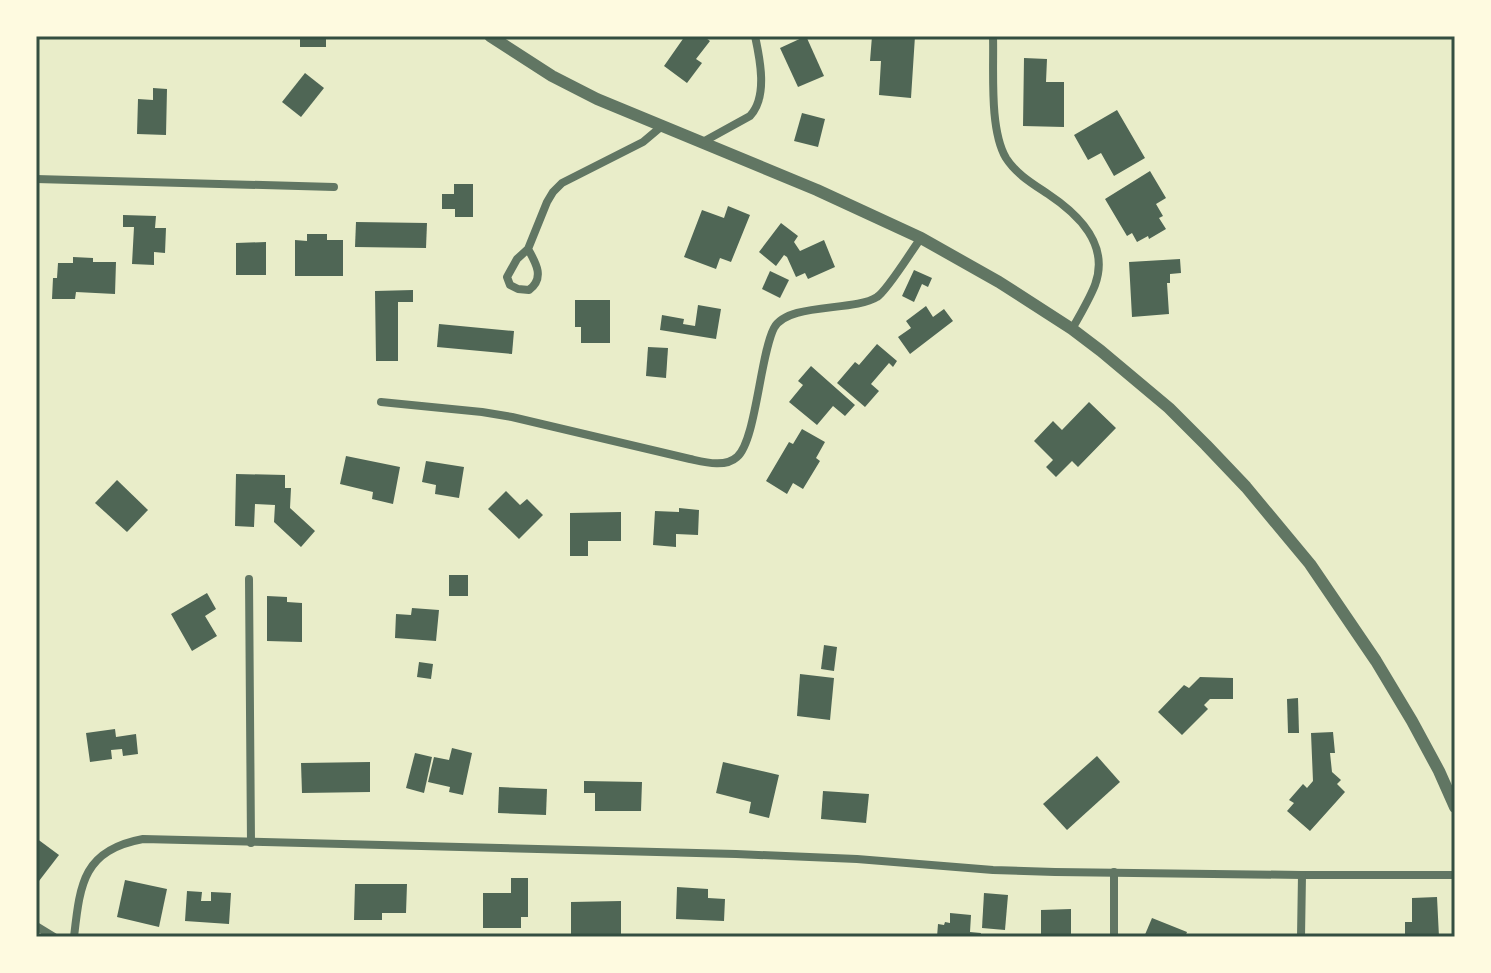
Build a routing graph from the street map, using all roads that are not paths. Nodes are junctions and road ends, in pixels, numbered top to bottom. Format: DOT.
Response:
graph roads {
  1 [pos="490,36"];
  2 [pos="755,36"];
  3 [pos="993,36"];
  4 [pos="662,126"];
  5 [pos="700,143"];
  6 [pos="36,179"];
  7 [pos="334,187"];
  8 [pos="921,238"];
  9 [pos="528,249"];
  10 [pos="1072,329"];
  11 [pos="381,402"];
  12 [pos="249,579"];
  13 [pos="1455,807"];
  14 [pos="251,843"];
  15 [pos="1114,872"];
  16 [pos="1302,875"];
  17 [pos="1455,875"];
  18 [pos="36,926"];
  19 [pos="54,937"];
  20 [pos="74,937"];
  21 [pos="1114,937"];
  22 [pos="1301,937"];
  1 -- 4 [label="street"];
  2 -- 5 [label="street"];
  3 -- 10 [label="street"];
  4 -- 5 [label="street"];
  4 -- 9 [label="street"];
  5 -- 8 [label="street"];
  6 -- 7 [label="street"];
  8 -- 10 [label="street"];
  8 -- 11 [label="street"];
  9 -- 9 [label="street"];
  10 -- 13 [label="street"];
  12 -- 14 [label="street"];
  14 -- 15 [label="street"];
  14 -- 20 [label="street"];
  15 -- 16 [label="street"];
  15 -- 21 [label="street"];
  16 -- 17 [label="street"];
  16 -- 22 [label="street"];
  18 -- 19 [label="street"];
}
